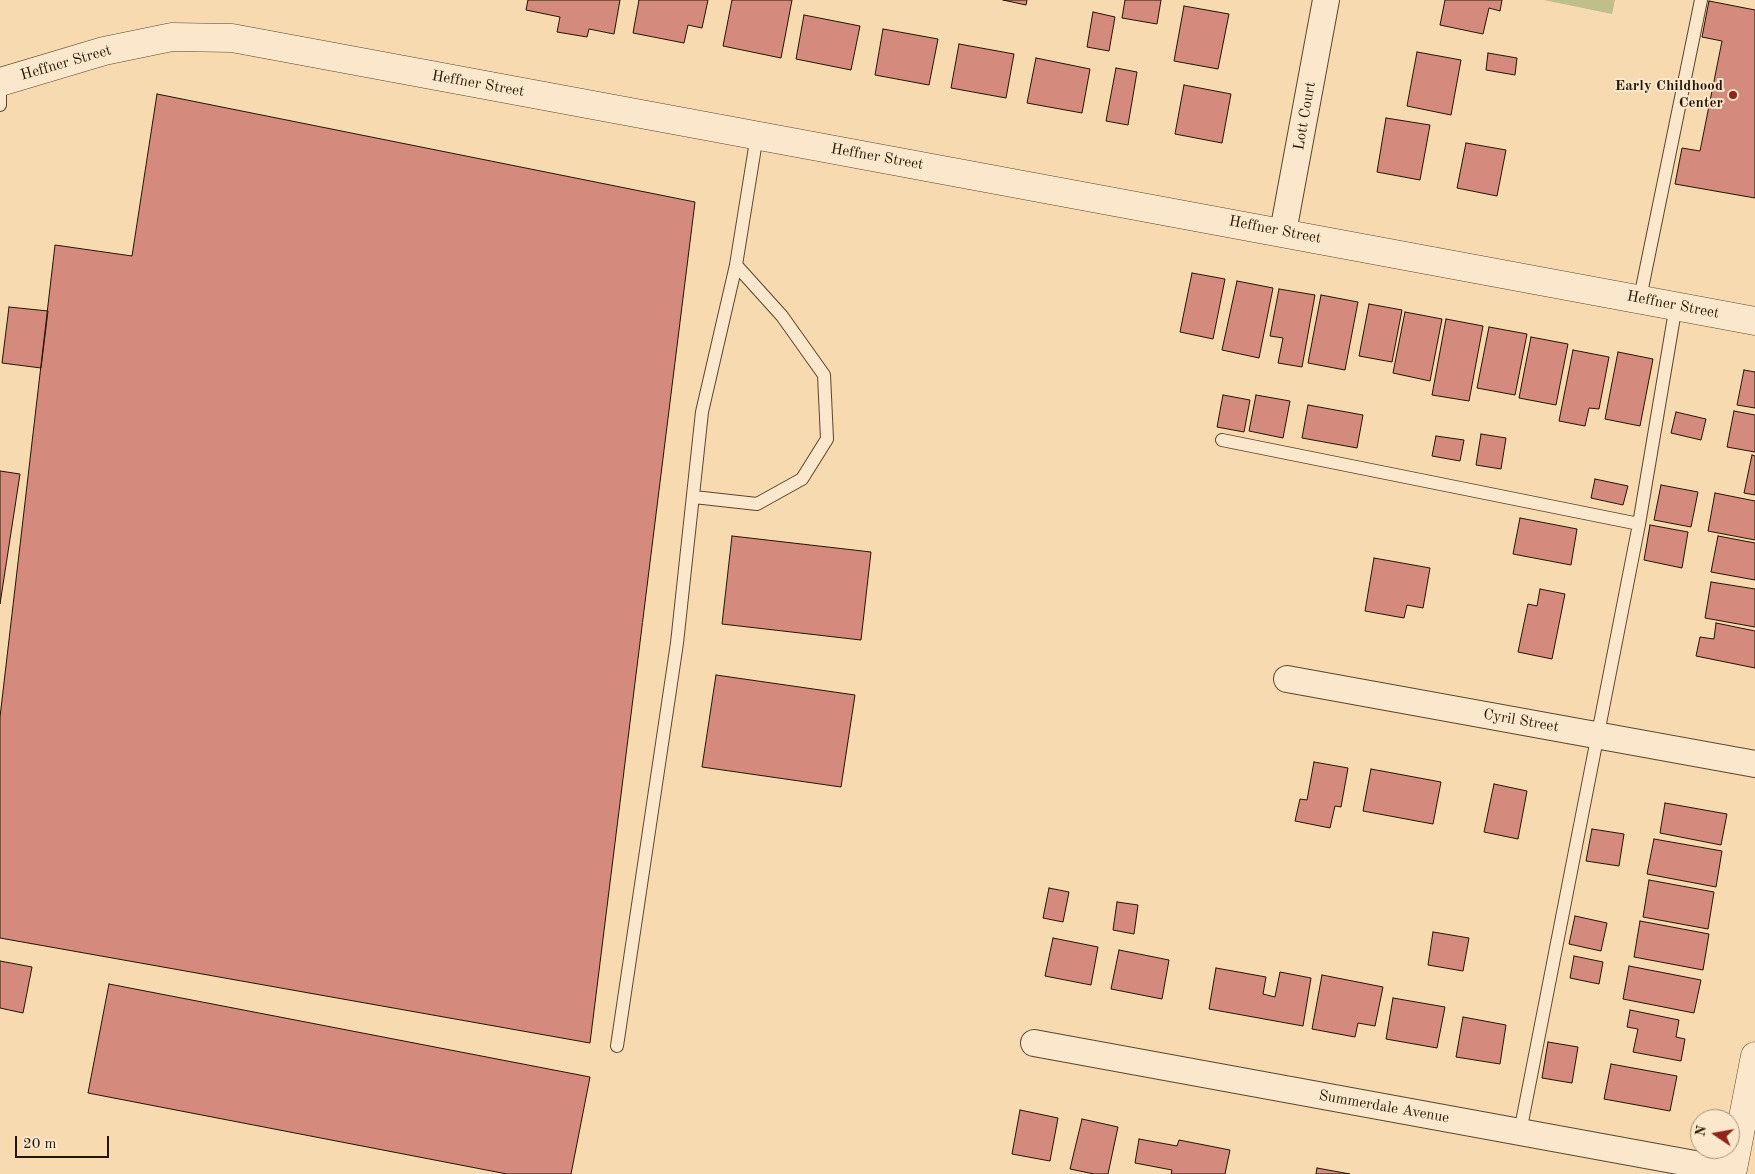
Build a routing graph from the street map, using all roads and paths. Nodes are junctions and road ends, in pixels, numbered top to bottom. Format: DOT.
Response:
graph roads {
  1 [pos="1326,0"];
  2 [pos="1701,0"];
  3 [pos="0,82"];
  4 [pos="0,93"];
  5 [pos="0,104"];
  6 [pos="757,135"];
  7 [pos="1283,232"];
  8 [pos="736,265"];
  9 [pos="1640,298"];
  10 [pos="1676,305"];
  11 [pos="1755,321"];
  12 [pos="1222,440"];
  13 [pos="694,497"];
  14 [pos="1639,524"];
  15 [pos="1287,679"];
  16 [pos="1596,735"];
  17 [pos="1755,764"];
  18 [pos="1034,1043"];
  19 [pos="617,1046"];
  20 [pos="1755,1056"];
  21 [pos="1520,1132"];
  22 [pos="1733,1172"];
  1 -- 7 [label="street, Lott Court"];
  2 -- 9 [label="lane"];
  3 -- 6 [label="street, Heffner Street"];
  4 -- 5 [label="lane"];
  6 -- 7 [label="street, Heffner Street"];
  6 -- 8 [label="lane"];
  7 -- 9 [label="street, Heffner Street"];
  8 -- 13 [label="lane"];
  8 -- 13 [label="lane"];
  9 -- 10 [label="street, Heffner Street"];
  10 -- 11 [label="street, Heffner Street"];
  10 -- 14 [label="lane"];
  12 -- 14 [label="lane"];
  13 -- 19 [label="lane"];
  14 -- 16 [label="lane"];
  15 -- 16 [label="street, Cyril Street"];
  16 -- 17 [label="street, Cyril Street"];
  16 -- 21 [label="lane"];
  18 -- 21 [label="street, Summerdale Avenue"];
  20 -- 22 [label="street"];
  21 -- 22 [label="street, Summerdale Avenue"];
}
